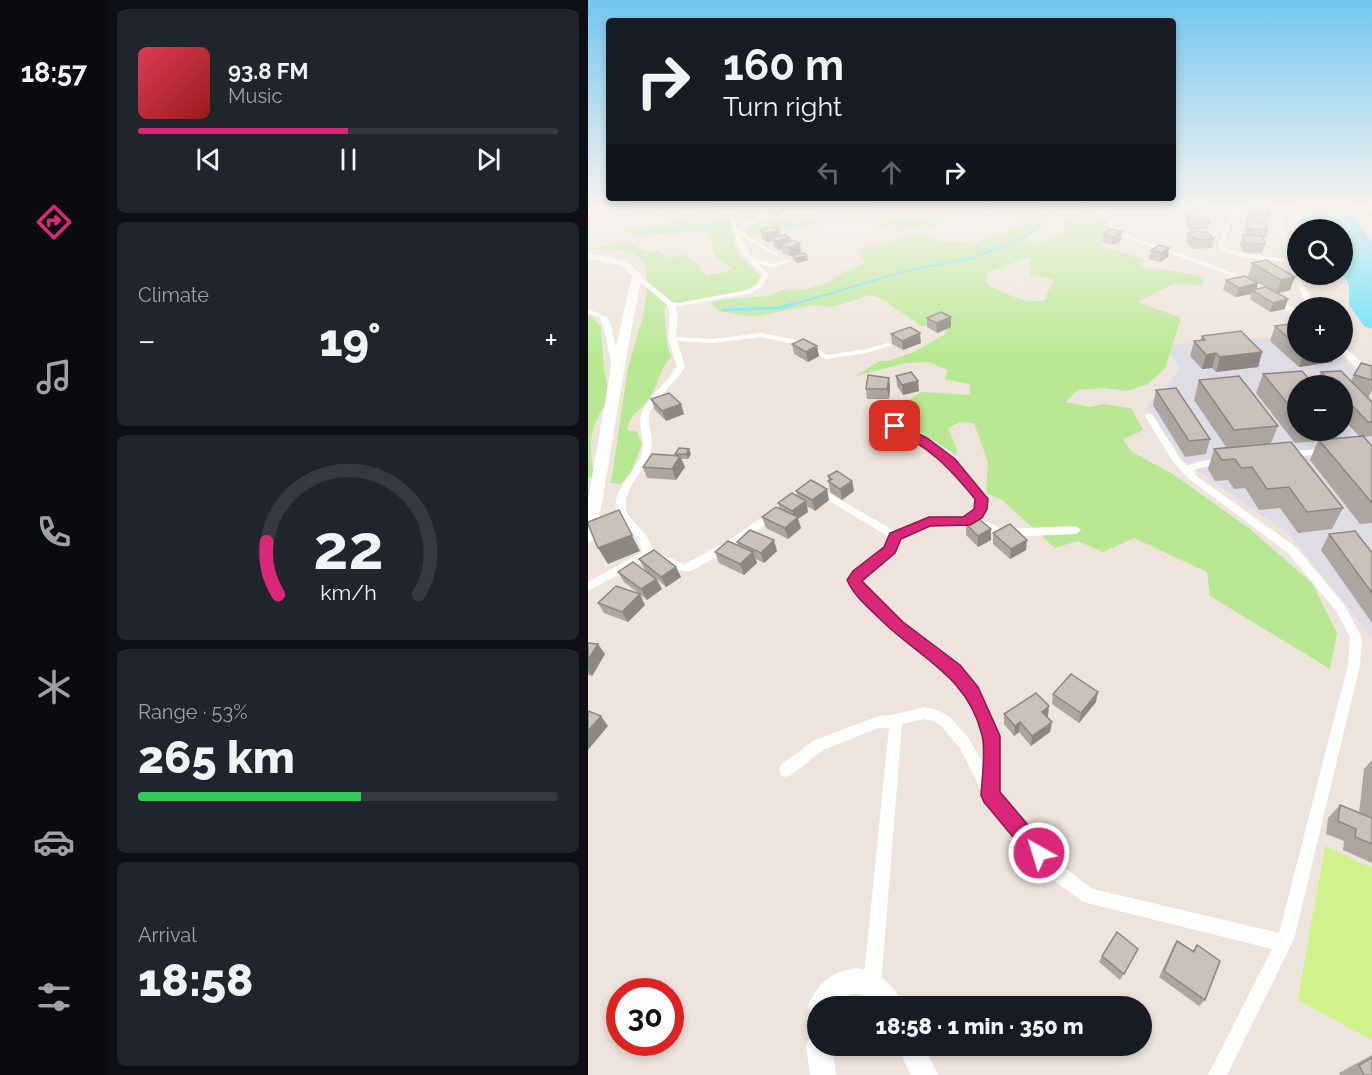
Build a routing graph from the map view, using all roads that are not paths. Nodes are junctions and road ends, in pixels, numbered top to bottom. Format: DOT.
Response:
graph roads {
  1 [pos="748,255"];
  2 [pos="1181,255"];
  3 [pos="1245,255"];
  4 [pos="588,256"];
  5 [pos="749,259"];
  6 [pos="1287,260"];
  7 [pos="787,261"];
  8 [pos="1233,275"];
  9 [pos="637,276"];
  10 [pos="1243,281"];
  11 [pos="1262,292"];
  12 [pos="670,304"];
  13 [pos="1287,308"];
  14 [pos="588,311"];
  15 [pos="672,339"];
  16 [pos="888,345"];
  17 [pos="1353,359"];
  18 [pos="616,368"];
  19 [pos="1372,377"];
  20 [pos="875,411"];
  21 [pos="1149,416"];
  22 [pos="1335,451"];
  23 [pos="1277,455"];
  24 [pos="1241,459"];
  25 [pos="1191,476"];
  26 [pos="805,493"];
  27 [pos="781,509"];
  28 [pos="974,517"];
  29 [pos="1076,530"];
  30 [pos="895,536"];
  31 [pos="588,538"];
  32 [pos="648,554"];
  33 [pos="588,588"];
  34 [pos="892,721"];
  35 [pos="786,770"];
  36 [pos="991,795"];
  37 [pos="1284,943"];
  38 [pos="872,985"];
  39 [pos="827,996"];
  40 [pos="881,996"];
  41 [pos="820,1056"];
  42 [pos="915,1056"];
  43 [pos="823,1075"];
  44 [pos="925,1075"];
  45 [pos="1217,1075"];
  1 -- 5 [label="street"];
  2 -- 8 [label="street"];
  3 -- 6 [label="street"];
  4 -- 9 [label="main road"];
  5 -- 7 [label="street"];
  5 -- 12 [label="street"];
  8 -- 10 [label="street"];
  9 -- 12 [label="street"];
  9 -- 18 [label="main road"];
  11 -- 13 [label="street"];
  12 -- 15 [label="street"];
  14 -- 18 [label="street"];
  15 -- 16 [label="street"];
  15 -- 32 [label="street"];
  17 -- 19 [label="street"];
  18 -- 31 [label="main road"];
  20 -- 28 [label="street"];
  21 -- 25 [label="street"];
  22 -- 23 [label="street"];
  24 -- 25 [label="street"];
  25 -- 37 [label="street"];
  26 -- 30 [label="street"];
  27 -- 32 [label="street"];
  28 -- 29 [label="street"];
  28 -- 30 [label="street"];
  30 -- 36 [label="street"];
  32 -- 33 [label="street"];
  34 -- 35 [label="street"];
  34 -- 36 [label="street"];
  34 -- 38 [label="street"];
  36 -- 37 [label="street"];
  37 -- 45 [label="street"];
  38 -- 39 [label="main road"];
  38 -- 40 [label="main road"];
  41 -- 43 [label="main road"];
  42 -- 44 [label="main road"];
}
